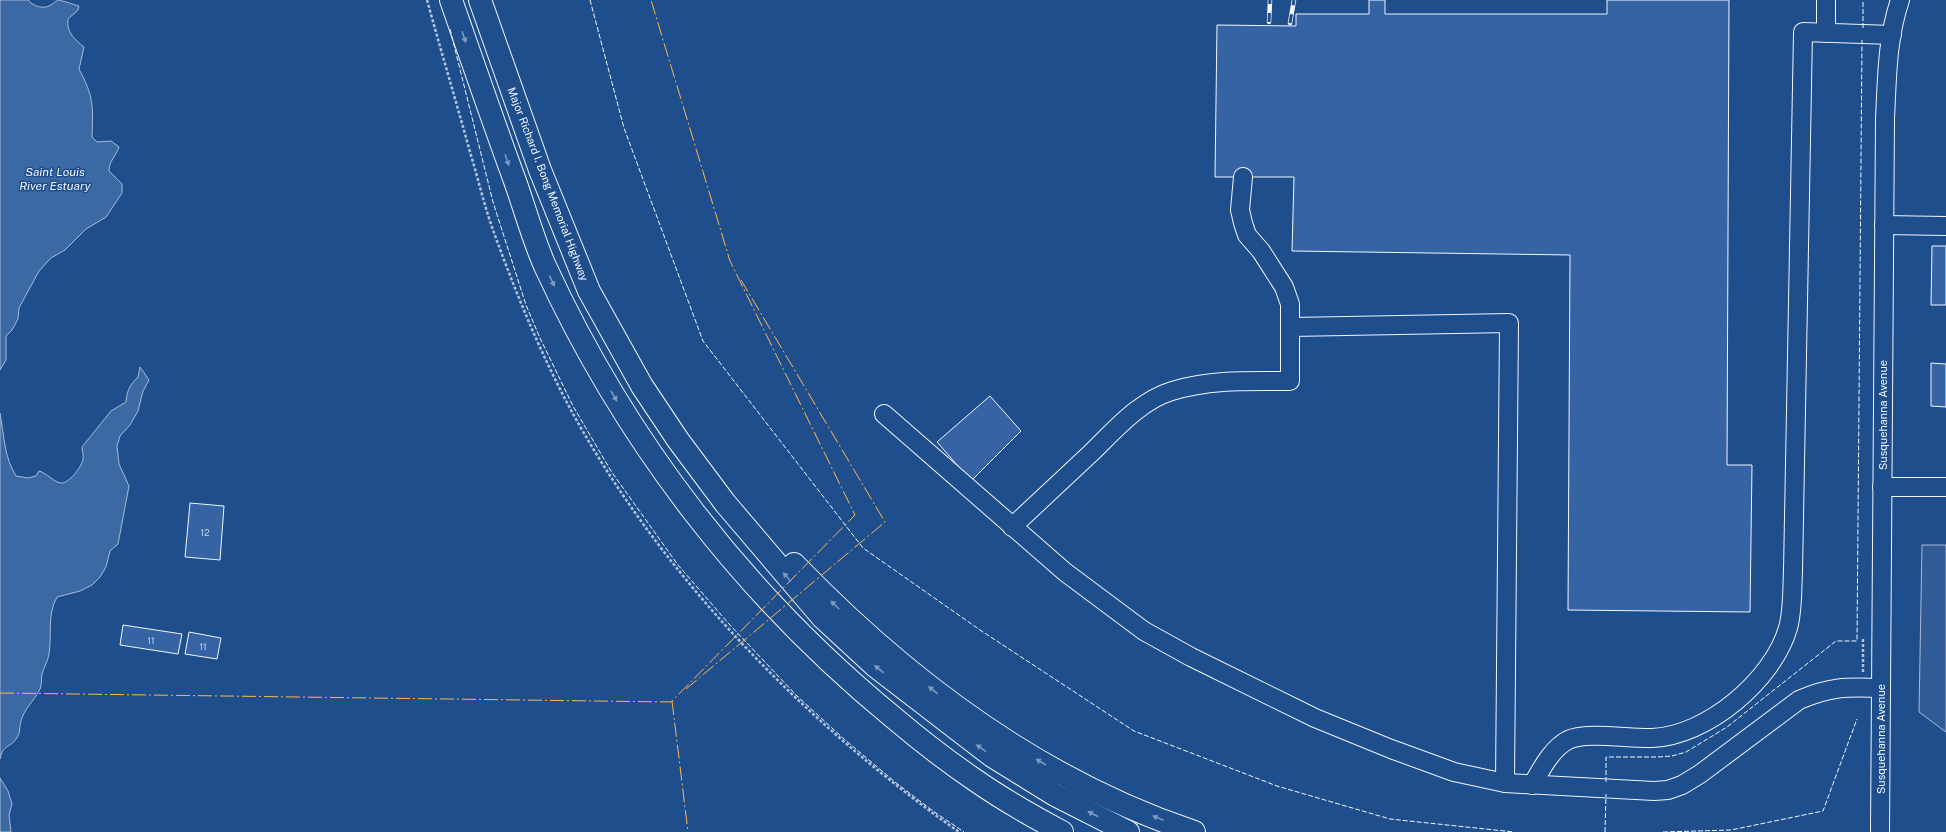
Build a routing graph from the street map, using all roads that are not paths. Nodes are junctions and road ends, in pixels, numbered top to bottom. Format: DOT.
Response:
graph roads {
  1 [pos="451,0"];
  2 [pos="480,0"];
  3 [pos="1826,0"];
  4 [pos="1900,0"];
  5 [pos="1826,33"];
  6 [pos="1892,35"];
  7 [pos="1243,177"];
  8 [pos="1884,225"];
  9 [pos="1946,226"];
  10 [pos="1291,326"];
  11 [pos="884,414"];
  12 [pos="1882,486"];
  13 [pos="1946,487"];
  14 [pos="725,503"];
  15 [pos="1012,527"];
  16 [pos="1881,688"];
  17 [pos="1505,783"];
  18 [pos="1532,785"];
  19 [pos="1062,832"];
  20 [pos="1128,832"];
  21 [pos="1194,832"];
  22 [pos="1880,832"];
  1 -- 19 [label="highway, one-way"];
  2 -- 14 [label="highway, Major Richard I. Bong Memorial Highway"];
  3 -- 5 [label="street"];
  4 -- 6 [label="street, Susquehanna Avenue"];
  5 -- 6 [label="street"];
  5 -- 18 [label="street"];
  6 -- 8 [label="street, Susquehanna Avenue"];
  7 -- 10 [label="street"];
  8 -- 9 [label="street"];
  8 -- 12 [label="street, Susquehanna Avenue"];
  10 -- 15 [label="street"];
  10 -- 17 [label="street"];
  11 -- 15 [label="street"];
  12 -- 13 [label="street"];
  12 -- 16 [label="street, Susquehanna Avenue"];
  20 -- 14 [label="highway, Major Richard I. Bong Memorial Highway, one-way"];
  21 -- 14 [label="highway, one-way"];
  15 -- 17 [label="street"];
  16 -- 18 [label="street"];
  16 -- 22 [label="street, Susquehanna Avenue"];
  17 -- 18 [label="street"];
}
